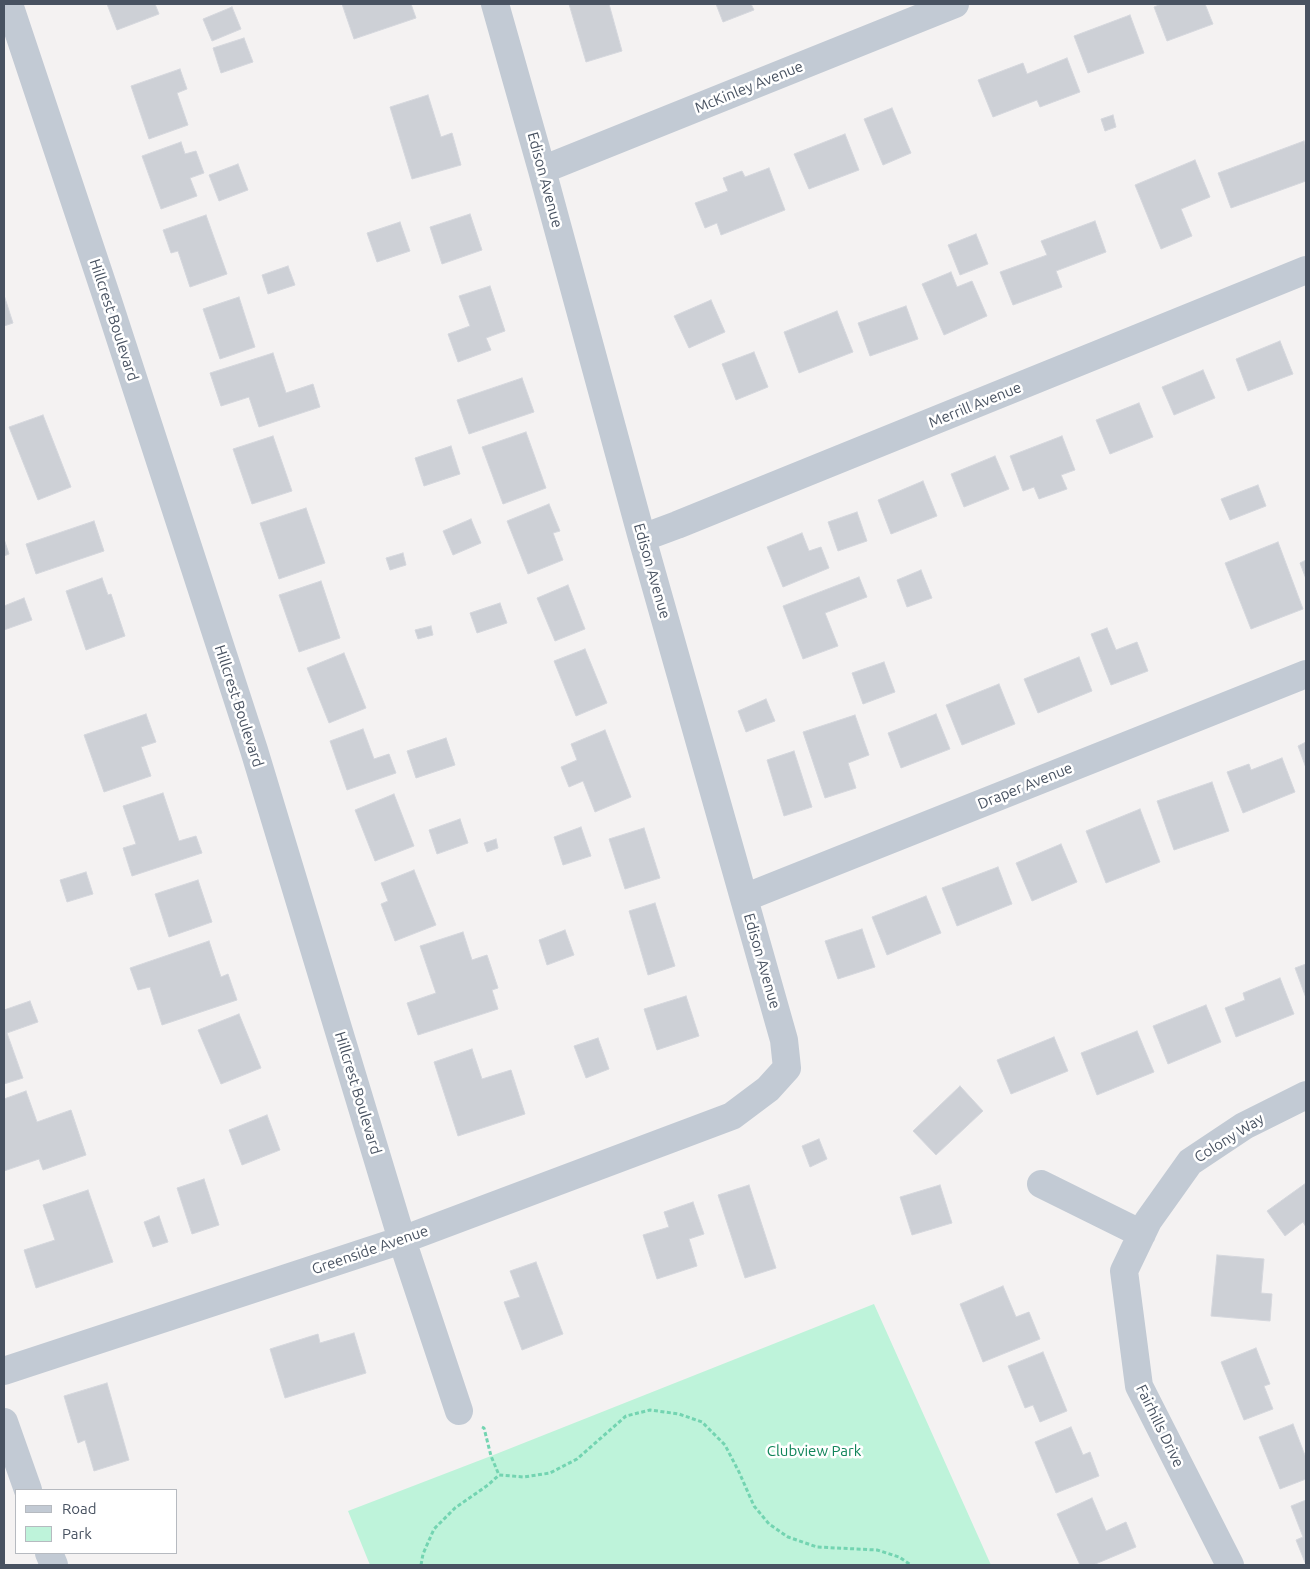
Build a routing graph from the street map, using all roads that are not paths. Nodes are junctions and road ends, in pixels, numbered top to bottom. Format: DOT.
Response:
graph roads {
  1 [pos="9,4"];
  2 [pos="495,4"];
  3 [pos="955,4"];
  4 [pos="542,170"];
  5 [pos="1306,270"];
  6 [pos="642,538"];
  7 [pos="1306,674"];
  8 [pos="744,898"];
  9 [pos="1306,1095"];
  10 [pos="732,1116"];
  11 [pos="1041,1184"];
  12 [pos="1145,1228"];
  13 [pos="402,1240"];
  14 [pos="4,1371"];
  15 [pos="459,1410"];
  16 [pos="4,1422"];
  17 [pos="28,1489"];
  18 [pos="1230,1565"];
  1 -- 13 [label="street, Hillcrest Boulevard"];
  2 -- 4 [label="street, Edison Avenue"];
  3 -- 4 [label="street, McKinley Avenue"];
  4 -- 6 [label="street, Edison Avenue"];
  5 -- 6 [label="street, Merrill Avenue"];
  6 -- 8 [label="street, Edison Avenue"];
  7 -- 8 [label="street, Draper Avenue"];
  8 -- 10 [label="street, Edison Avenue"];
  9 -- 12 [label="street, Colony Way"];
  10 -- 13 [label="street, Greenside Avenue"];
  11 -- 12 [label="street"];
  12 -- 18 [label="street, Fairhills Drive"];
  13 -- 14 [label="street, Greenside Avenue"];
  13 -- 15 [label="street, Hillcrest Boulevard"];
  16 -- 17 [label="street"];
}
